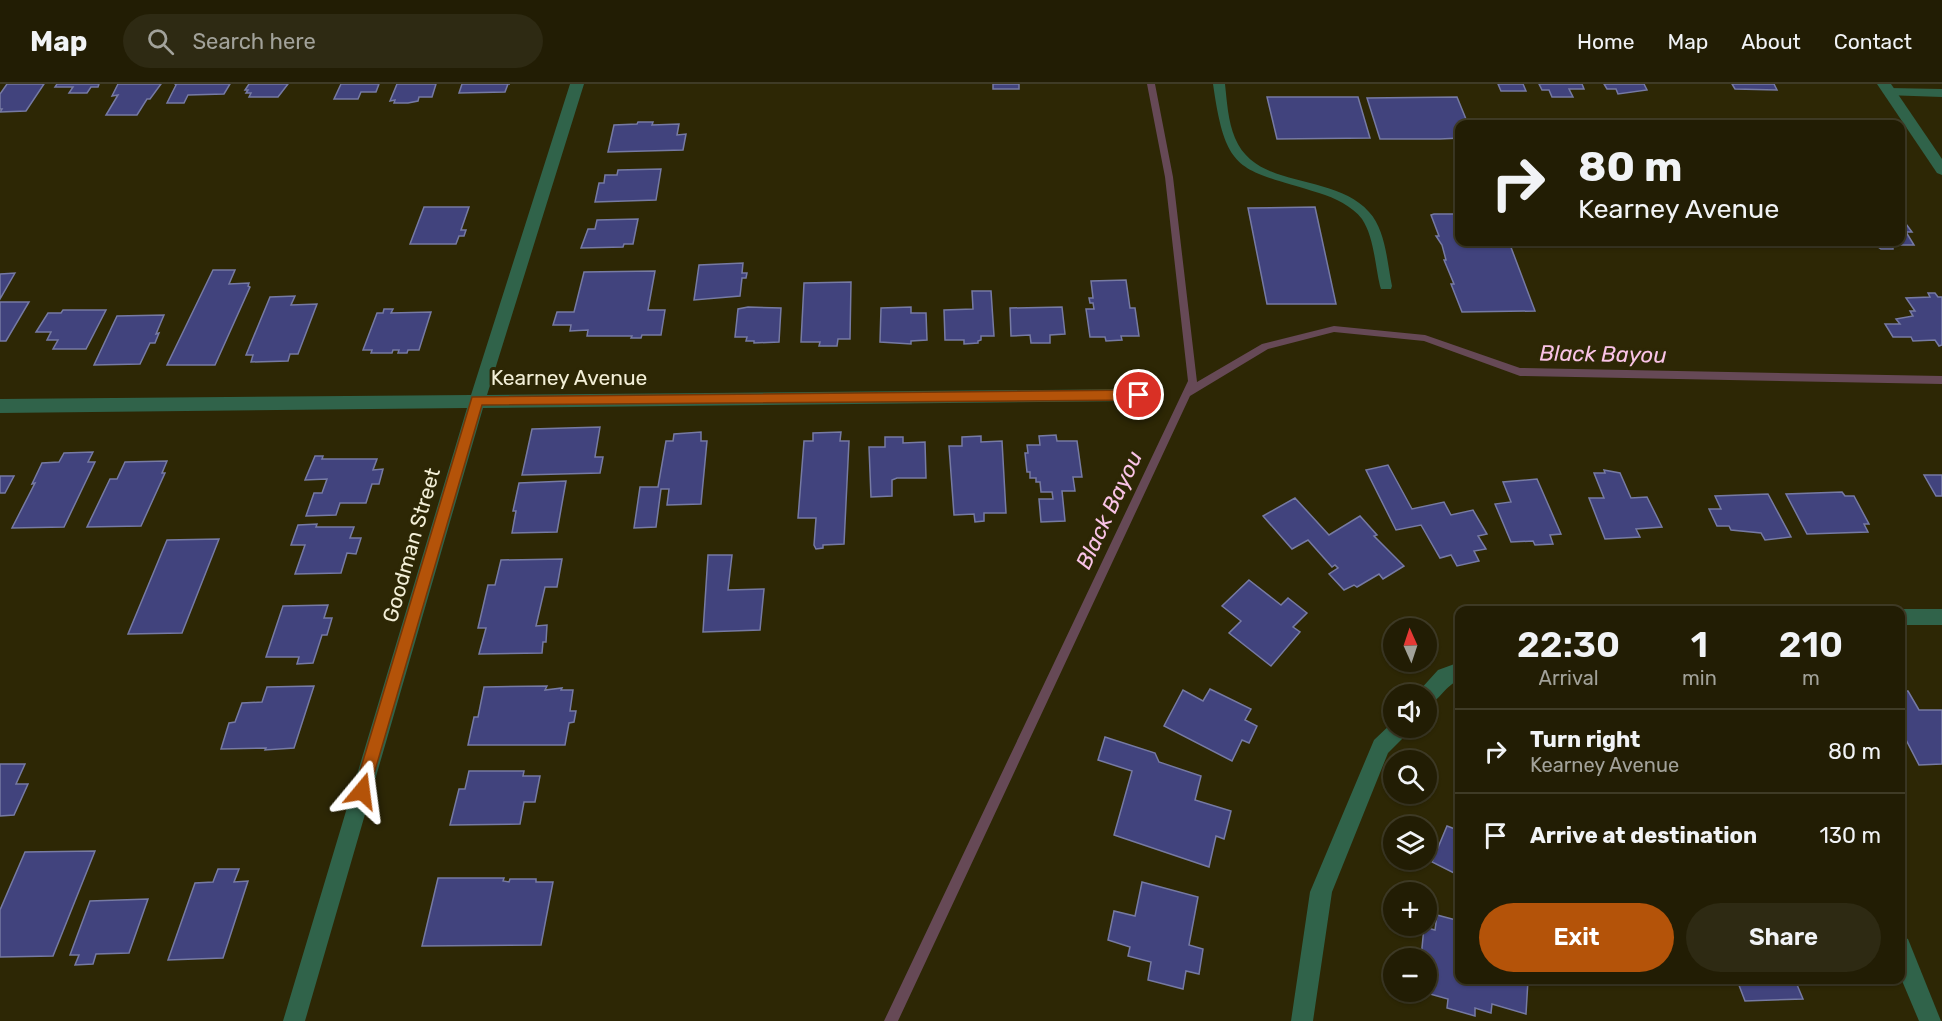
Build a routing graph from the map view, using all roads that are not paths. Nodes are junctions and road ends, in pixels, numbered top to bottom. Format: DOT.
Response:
graph roads {
  1 [pos="577,84"];
  2 [pos="1219,84"];
  3 [pos="1887,88"];
  4 [pos="1942,93"];
  5 [pos="1942,170"];
  6 [pos="1386,286"];
  7 [pos="1139,395"];
  8 [pos="477,400"];
  9 [pos="0,406"];
  10 [pos="1905,617"];
  11 [pos="1942,617"];
  12 [pos="1455,673"];
  13 [pos="1437,685"];
  14 [pos="1390,738"];
  15 [pos="1905,958"];
  16 [pos="294,1021"];
  17 [pos="1302,1021"];
  18 [pos="1930,1021"];
  1 -- 8 [label="street, Goodman Street"];
  2 -- 6 [label="lane"];
  3 -- 4 [label="lane"];
  3 -- 5 [label="street"];
  7 -- 8 [label="street, Kearney Avenue"];
  8 -- 9 [label="street, Kearney Avenue"];
  8 -- 16 [label="street, Goodman Street"];
  10 -- 11 [label="street"];
  12 -- 13 [label="street"];
  14 -- 17 [label="street"];
  15 -- 18 [label="street"];
}
